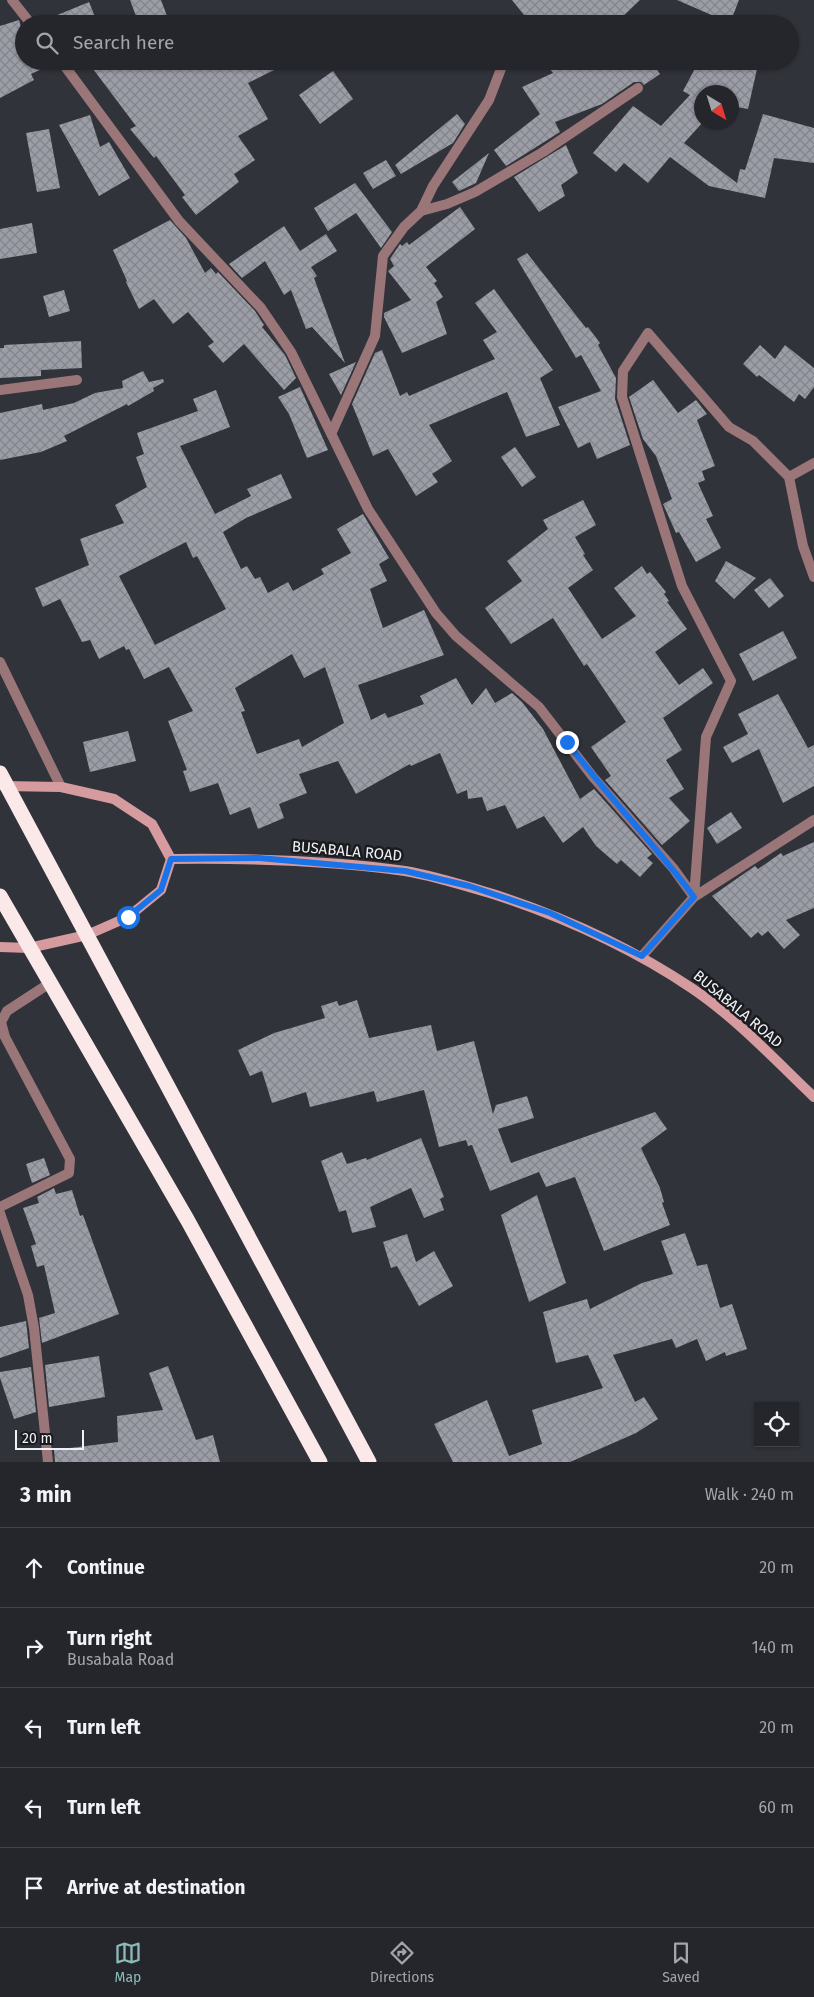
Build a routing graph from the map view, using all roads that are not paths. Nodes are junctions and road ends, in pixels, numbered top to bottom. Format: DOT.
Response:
graph roads {
  1 [pos="12,0"];
  2 [pos="24,15"];
  3 [pos="68,70"];
  4 [pos="501,70"];
  5 [pos="638,88"];
  6 [pos="421,211"];
  7 [pos="77,380"];
  8 [pos="0,390"];
  9 [pos="332,432"];
  10 [pos="814,463"];
  11 [pos="789,477"];
  12 [pos="814,577"];
  13 [pos="0,662"];
  14 [pos="2,782"];
  15 [pos="61,787"];
  16 [pos="814,820"];
  17 [pos="171,859"];
  18 [pos="0,896"];
  19 [pos="694,897"];
  20 [pos="87,935"];
  21 [pos="0,947"];
  22 [pos="29,948"];
  23 [pos="642,956"];
  24 [pos="50,983"];
  25 [pos="814,1097"];
  26 [pos="0,1207"];
  27 [pos="0,1212"];
  28 [pos="48,1462"];
  29 [pos="320,1462"];
  30 [pos="369,1462"];
  1 -- 2 [label="street"];
  3 -- 9 [label="street"];
  4 -- 6 [label="street"];
  5 -- 6 [label="street"];
  6 -- 9 [label="street"];
  7 -- 8 [label="street"];
  9 -- 19 [label="street"];
  10 -- 11 [label="street"];
  11 -- 12 [label="street"];
  11 -- 19 [label="street"];
  13 -- 15 [label="street"];
  14 -- 15 [label="street"];
  14 -- 20 [label="highway"];
  15 -- 17 [label="street"];
  16 -- 19 [label="street"];
  17 -- 20 [label="street"];
  17 -- 23 [label="street, BUSABALA ROAD"];
  18 -- 22 [label="highway"];
  19 -- 23 [label="street"];
  20 -- 22 [label="street"];
  20 -- 30 [label="highway"];
  21 -- 22 [label="street"];
  22 -- 24 [label="highway"];
  23 -- 25 [label="street, BUSABALA ROAD"];
  24 -- 26 [label="street"];
  24 -- 29 [label="highway"];
  27 -- 28 [label="street"];
}
